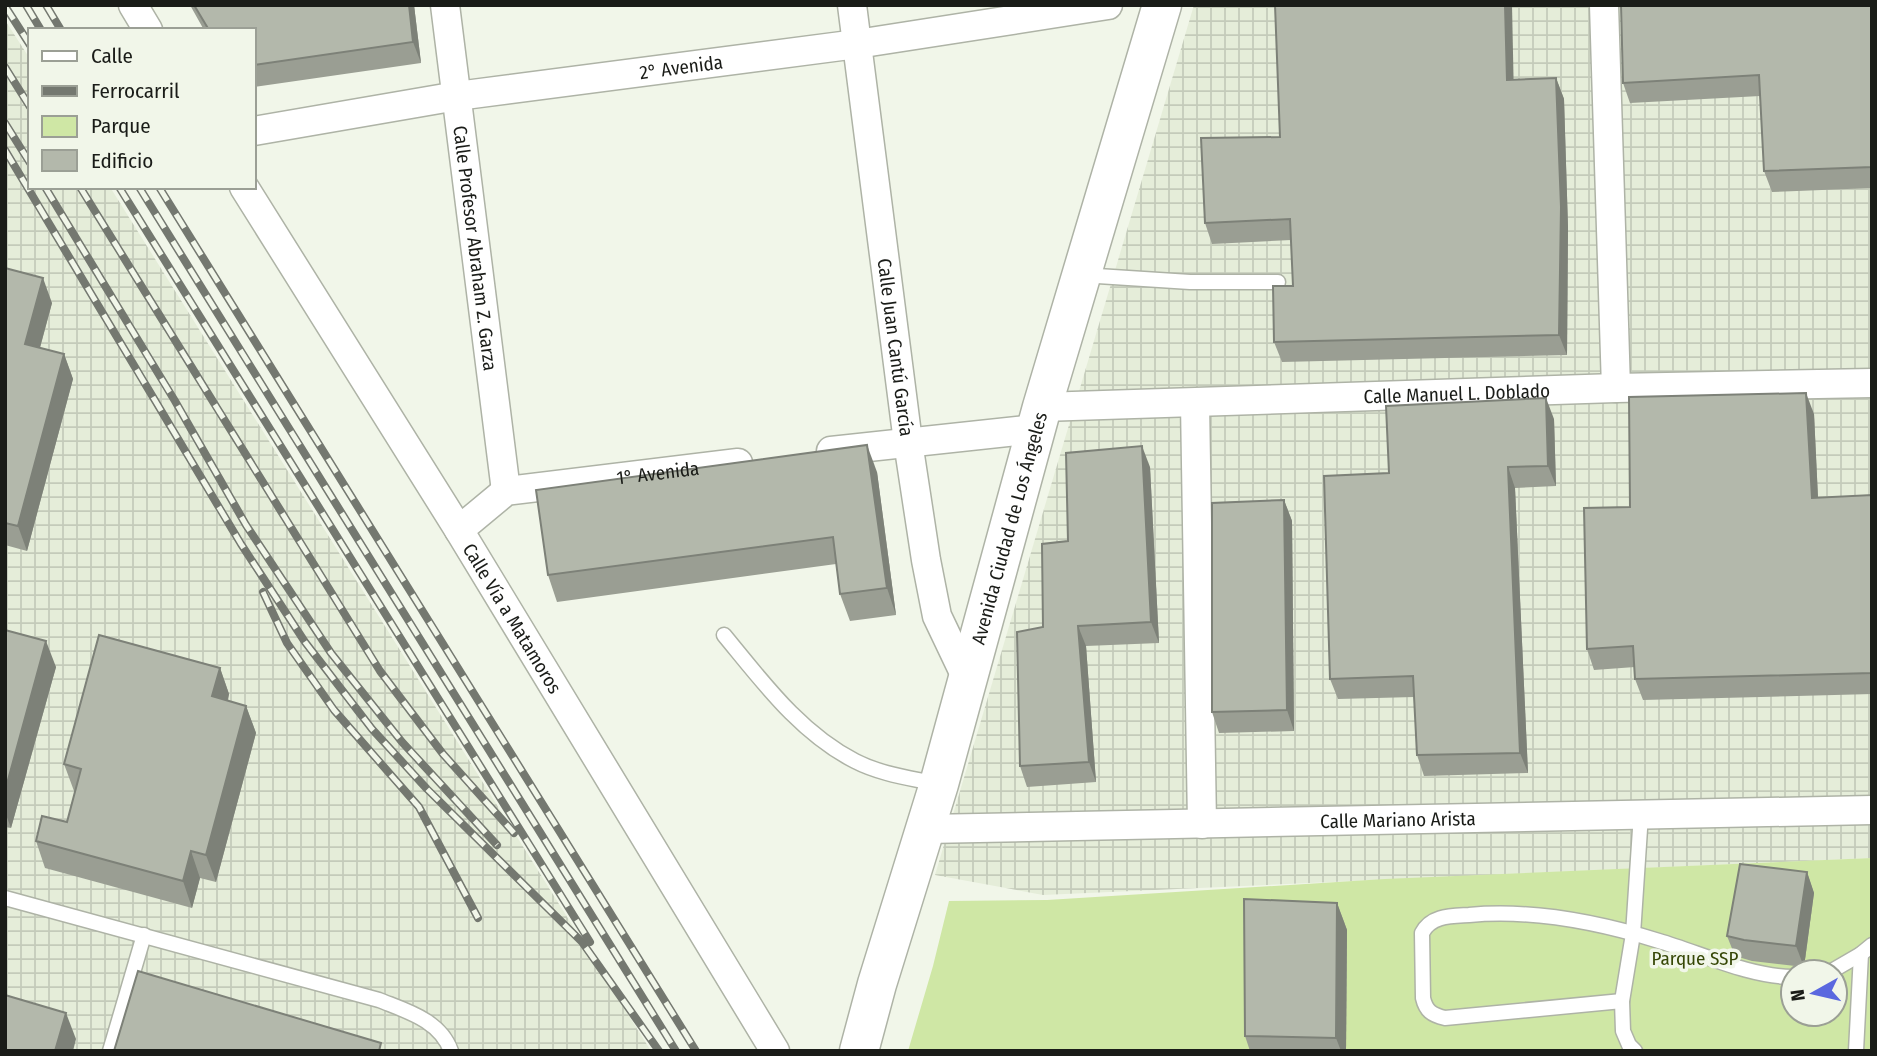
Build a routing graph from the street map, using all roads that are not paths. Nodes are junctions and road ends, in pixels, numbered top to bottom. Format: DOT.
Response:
graph roads {
  1 [pos="133,5"];
  2 [pos="445,5"];
  3 [pos="852,5"];
  4 [pos="1108,5"];
  5 [pos="1162,5"];
  6 [pos="1604,5"];
  7 [pos="147,28"];
  8 [pos="857,44"];
  9 [pos="457,96"];
  10 [pos="256,131"];
  11 [pos="245,189"];
  12 [pos="1081,274"];
  13 [pos="1278,282"];
  14 [pos="1872,383"];
  15 [pos="1616,388"];
  16 [pos="1195,403"];
  17 [pos="1039,418"];
  18 [pos="908,442"];
  19 [pos="811,454"];
  20 [pos="770,459"];
  21 [pos="506,491"];
  22 [pos="459,530"];
  23 [pos="724,635"];
  24 [pos="968,681"];
  25 [pos="939,785"];
  26 [pos="1872,810"];
  27 [pos="1641,814"];
  28 [pos="1202,824"];
  29 [pos="926,830"];
  30 [pos="5,898"];
  31 [pos="1633,934"];
  32 [pos="144,935"];
  33 [pos="1867,950"];
  34 [pos="1849,961"];
  35 [pos="1779,975"];
  36 [pos="1622,1001"];
  37 [pos="110,1051"];
  38 [pos="451,1051"];
  39 [pos="775,1051"];
  40 [pos="859,1051"];
  41 [pos="1635,1051"];
  42 [pos="1856,1051"];
  1 -- 7 [label="street"];
  2 -- 9 [label="street, Calle Profesor Abraham Z. Garza"];
  3 -- 8 [label="street, Calle Juan Cantú García"];
  4 -- 8 [label="street, 2° Avenida"];
  5 -- 12 [label="street, Avenida Ciudad de Los Ángeles"];
  6 -- 15 [label="street"];
  8 -- 9 [label="street, 2° Avenida"];
  8 -- 18 [label="street, Calle Juan Cantú García"];
  9 -- 10 [label="street, 2° Avenida"];
  9 -- 21 [label="street, Calle Profesor Abraham Z. Garza"];
  11 -- 22 [label="street, Calle Vía a Matamoros"];
  12 -- 13 [label="lane"];
  12 -- 17 [label="street, Avenida Ciudad de Los Ángeles"];
  14 -- 15 [label="street, Calle Manuel L. Doblado"];
  15 -- 16 [label="street, Calle Manuel L. Doblado"];
  16 -- 17 [label="street, Calle Manuel L. Doblado"];
  16 -- 28 [label="street"];
  17 -- 18 [label="street"];
  17 -- 24 [label="street, Avenida Ciudad de Los Ángeles"];
  18 -- 19 [label="street"];
  18 -- 24 [label="street, Calle Juan Cantú García"];
  20 -- 21 [label="street, 1° Avenida"];
  21 -- 22 [label="street"];
  22 -- 39 [label="street, Calle Vía a Matamoros"];
  23 -- 25 [label="lane"];
  24 -- 25 [label="street, Avenida Ciudad de Los Ángeles"];
  25 -- 29 [label="street, Avenida Ciudad de Los Ángeles"];
  26 -- 27 [label="street, Calle Mariano Arista"];
  27 -- 28 [label="street, Calle Mariano Arista"];
  27 -- 31 [label="lane"];
  28 -- 29 [label="street, Calle Mariano Arista"];
  29 -- 40 [label="street, Avenida Ciudad de Los Ángeles"];
  30 -- 32 [label="lane"];
  31 -- 35 [label="lane"];
  31 -- 36 [label="lane"];
  31 -- 36 [label="lane"];
  32 -- 37 [label="lane"];
  32 -- 38 [label="lane"];
  33 -- 34 [label="lane"];
  33 -- 42 [label="lane"];
  36 -- 41 [label="lane"];
}
